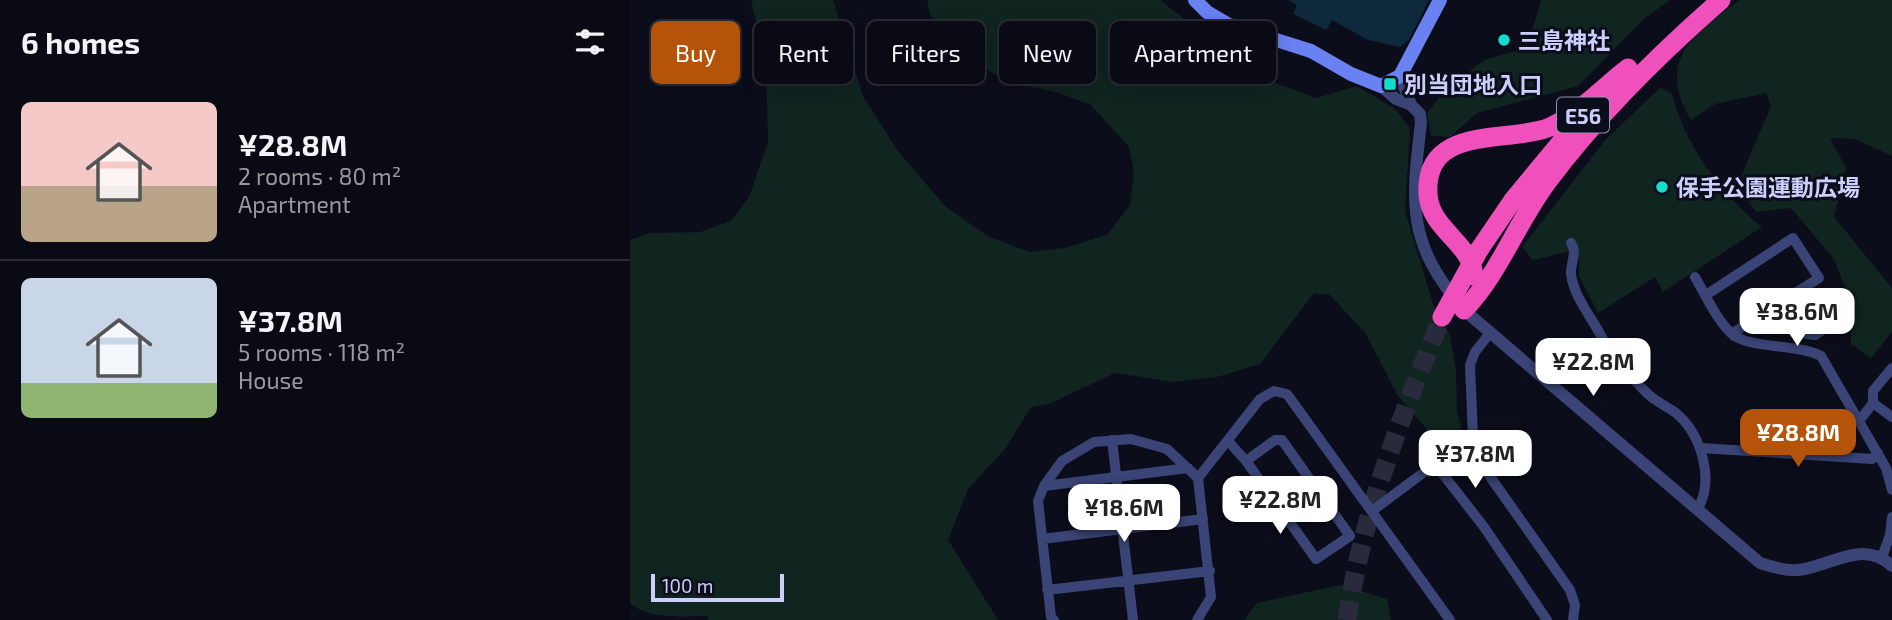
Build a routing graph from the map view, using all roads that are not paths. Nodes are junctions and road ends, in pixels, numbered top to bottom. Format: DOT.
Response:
graph roads {
  1 [pos="1195,0"];
  2 [pos="1440,0"];
  3 [pos="1708,0"];
  4 [pos="1721,0"];
  5 [pos="1628,68"];
  6 [pos="1400,76"];
  7 [pos="1381,86"];
  8 [pos="1411,105"];
  9 [pos="1571,243"];
  10 [pos="1695,277"];
  11 [pos="1706,295"];
  12 [pos="1783,301"];
  13 [pos="1464,310"];
  14 [pos="1442,317"];
  15 [pos="1834,322"];
  16 [pos="1490,333"];
  17 [pos="1734,335"];
  18 [pos="1892,368"];
  19 [pos="1873,403"];
  20 [pos="1892,417"];
  21 [pos="1859,421"];
  22 [pos="1112,440"];
  23 [pos="1228,441"];
  24 [pos="1701,448"];
  25 [pos="1878,453"];
  26 [pos="1246,461"];
  27 [pos="1188,468"];
  28 [pos="1116,477"];
  29 [pos="1198,478"];
  30 [pos="1044,486"];
  31 [pos="1892,487"];
  32 [pos="1697,510"];
  33 [pos="1372,511"];
  34 [pos="1892,517"];
  35 [pos="1203,519"];
  36 [pos="1122,528"];
  37 [pos="1891,536"];
  38 [pos="1042,538"];
  39 [pos="1887,561"];
  40 [pos="1210,571"];
  41 [pos="1129,580"];
  42 [pos="1047,590"];
  43 [pos="1054,620"];
  44 [pos="1133,620"];
  45 [pos="1197,620"];
  46 [pos="1450,620"];
  47 [pos="1547,620"];
  48 [pos="1573,620"];
  1 -- 7 [label="main road"];
  2 -- 6 [label="main road"];
  3 -- 5 [label="highway, E56"];
  4 -- 13 [label="highway"];
  5 -- 13 [label="highway"];
  5 -- 14 [label="highway, E56, bridge"];
  6 -- 7 [label="main road"];
  6 -- 8 [label="street"];
  7 -- 8 [label="street"];
  8 -- 13 [label="street"];
  9 -- 24 [label="street"];
  10 -- 11 [label="street"];
  11 -- 12 [label="street"];
  11 -- 17 [label="street"];
  12 -- 15 [label="street"];
  12 -- 17 [label="street"];
  13 -- 16 [label="street"];
  16 -- 32 [label="street"];
  16 -- 48 [label="street"];
  17 -- 21 [label="street"];
  18 -- 19 [label="street"];
  19 -- 20 [label="street"];
  19 -- 21 [label="street"];
  21 -- 25 [label="street"];
  22 -- 27 [label="street"];
  22 -- 28 [label="street"];
  22 -- 30 [label="street"];
  23 -- 26 [label="street"];
  23 -- 29 [label="street"];
  23 -- 33 [label="street"];
  24 -- 25 [label="street"];
  24 -- 32 [label="street"];
  25 -- 31 [label="street"];
  26 -- 26 [label="street"];
  27 -- 28 [label="street"];
  27 -- 29 [label="street"];
  28 -- 30 [label="street"];
  28 -- 36 [label="street"];
  29 -- 35 [label="street"];
  30 -- 38 [label="street"];
  32 -- 39 [label="street"];
  33 -- 46 [label="street"];
  33 -- 47 [label="street"];
  34 -- 37 [label="street"];
  35 -- 36 [label="street"];
  35 -- 40 [label="street"];
  36 -- 38 [label="street"];
  36 -- 41 [label="street"];
  37 -- 39 [label="street"];
  38 -- 42 [label="street"];
  40 -- 41 [label="street"];
  40 -- 45 [label="street"];
  41 -- 42 [label="street"];
  41 -- 44 [label="street"];
  42 -- 43 [label="street"];
}
